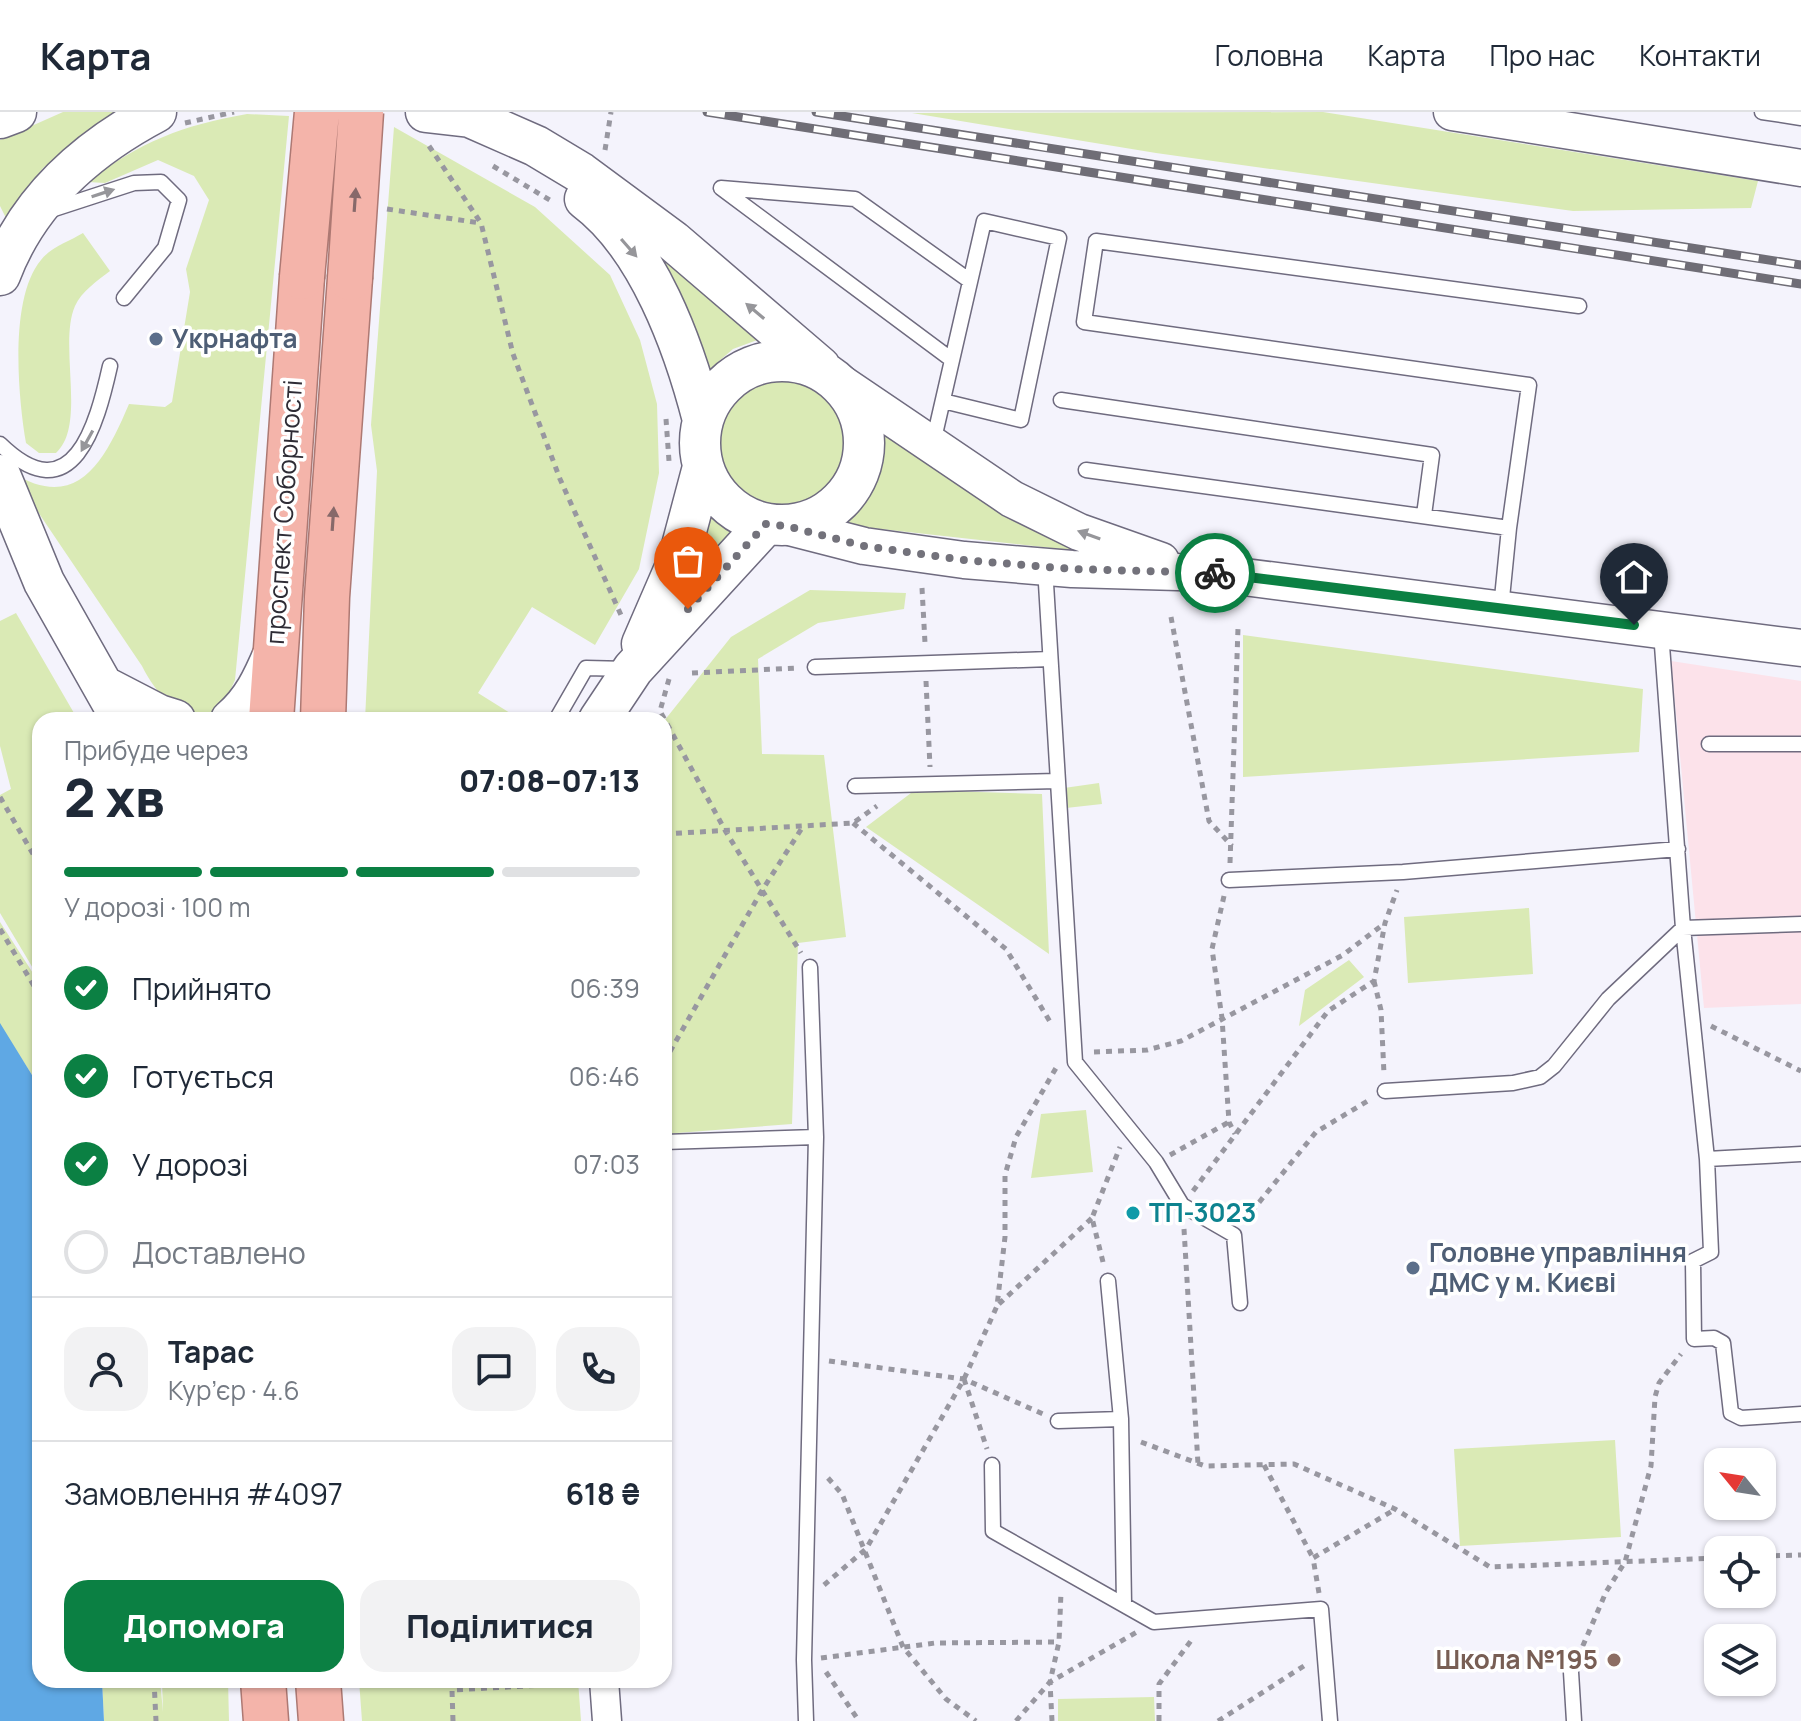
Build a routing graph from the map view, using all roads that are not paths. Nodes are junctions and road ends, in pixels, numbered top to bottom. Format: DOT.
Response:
graph roads {
  1 [pos="16,112"];
  2 [pos="156,112"];
  3 [pos="317,112"];
  4 [pos="361,112"];
  5 [pos="1452,112"];
  6 [pos="1762,112"];
  7 [pos="0,118"];
  8 [pos="1801,118"];
  9 [pos="1559,120"];
  10 [pos="426,121"];
  11 [pos="1801,168"];
  12 [pos="28,217"];
  13 [pos="0,275"];
  14 [pos="970,281"];
  15 [pos="124,298"];
  16 [pos="1579,306"];
  17 [pos="952,360"];
  18 [pos="110,366"];
  19 [pos="836,380"];
  20 [pos="1061,400"];
  21 [pos="943,401"];
  22 [pos="703,420"];
  23 [pos="0,444"];
  24 [pos="933,445"];
  25 [pos="686,467"];
  26 [pos="1086,470"];
  27 [pos="0,475"];
  28 [pos="1424,515"];
  29 [pos="0,525"];
  30 [pos="776,525"];
  31 [pos="1509,528"];
  32 [pos="1045,566"];
  33 [pos="1189,571"];
  34 [pos="44,582"];
  35 [pos="327,597"];
  36 [pos="1501,608"];
  37 [pos="1661,628"];
  38 [pos="1801,648"];
  39 [pos="274,653"];
  40 [pos="1050,659"];
  41 [pos="815,667"];
  42 [pos="633,669"];
  43 [pos="112,703"];
  44 [pos="147,712"];
  45 [pos="240,712"];
  46 [pos="271,712"];
  47 [pos="323,712"];
  48 [pos="334,712"];
  49 [pos="558,712"];
  50 [pos="604,712"];
  51 [pos="1709,744"];
  52 [pos="1801,744"];
  53 [pos="1057,781"];
  54 [pos="855,786"];
  55 [pos="1678,849"];
  56 [pos="1229,880"];
  57 [pos="1801,924"];
  58 [pos="1683,928"];
  59 [pos="810,967"];
  60 [pos="1385,1091"];
  61 [pos="816,1137"];
  62 [pos="672,1142"];
  63 [pos="1801,1154"];
  64 [pos="1707,1159"];
  65 [pos="1108,1281"];
  66 [pos="1240,1303"];
  67 [pos="1801,1414"];
  68 [pos="1058,1421"];
  69 [pos="1121,1426"];
  70 [pos="992,1465"];
  71 [pos="1124,1604"];
  72 [pos="1571,1672"];
  73 [pos="264,1688"];
  74 [pos="319,1688"];
  75 [pos="605,1688"];
  76 [pos="266,1721"];
  77 [pos="321,1721"];
  78 [pos="607,1721"];
  79 [pos="806,1721"];
  80 [pos="1330,1721"];
  81 [pos="1574,1721"];
  1 -- 7 [label="main road"];
  2 -- 12 [label="main road"];
  3 -- 39 [label="highway, проспект Соборності, bridge"];
  35 -- 4 [label="highway, проспект Соборності, one-way, bridge"];
  5 -- 9 [label="street"];
  6 -- 8 [label="lane"];
  9 -- 11 [label="street"];
  19 -- 10 [label="main road, one-way"];
  10 -- 22 [label="main road, one-way"];
  12 -- 13 [label="main road"];
  12 -- 15 [label="lane, one-way"];
  14 -- 17 [label="lane"];
  14 -- 17 [label="lane"];
  14 -- 21 [label="lane"];
  16 -- 31 [label="lane"];
  17 -- 21 [label="lane"];
  18 -- 23 [label="lane, one-way"];
  19 -- 22 [label="main road"];
  19 -- 24 [label="street"];
  19 -- 30 [label="main road"];
  20 -- 28 [label="lane"];
  21 -- 24 [label="lane"];
  22 -- 25 [label="main road"];
  33 -- 24 [label="street, one-way"];
  25 -- 30 [label="main road"];
  25 -- 42 [label="main road"];
  26 -- 28 [label="lane"];
  27 -- 34 [label="main road"];
  28 -- 31 [label="lane"];
  29 -- 34 [label="main road"];
  30 -- 32 [label="street"];
  30 -- 42 [label="main road"];
  31 -- 36 [label="lane"];
  32 -- 33 [label="street"];
  32 -- 40 [label="lane"];
  33 -- 36 [label="street"];
  34 -- 43 [label="main road"];
  35 -- 47 [label="highway, проспект Соборності"];
  35 -- 48 [label="main road"];
  36 -- 37 [label="street"];
  37 -- 38 [label="street"];
  37 -- 55 [label="lane"];
  39 -- 45 [label="main road"];
  39 -- 46 [label="highway, проспект Соборності"];
  40 -- 41 [label="lane"];
  40 -- 53 [label="lane"];
  42 -- 49 [label="lane"];
  42 -- 50 [label="main road"];
  43 -- 44 [label="main road"];
  51 -- 52 [label="lane"];
  53 -- 54 [label="lane"];
  53 -- 66 [label="lane"];
  55 -- 56 [label="lane"];
  55 -- 58 [label="lane"];
  57 -- 58 [label="lane"];
  58 -- 60 [label="lane"];
  58 -- 64 [label="lane"];
  59 -- 61 [label="lane"];
  61 -- 62 [label="lane"];
  61 -- 79 [label="lane"];
  63 -- 64 [label="lane"];
  64 -- 67 [label="lane"];
  65 -- 69 [label="lane"];
  68 -- 69 [label="lane"];
  69 -- 71 [label="lane"];
  70 -- 71 [label="lane"];
  71 -- 80 [label="lane"];
  72 -- 81 [label="lane"];
  73 -- 76 [label="highway"];
  74 -- 77 [label="highway"];
  75 -- 78 [label="street"];
}
